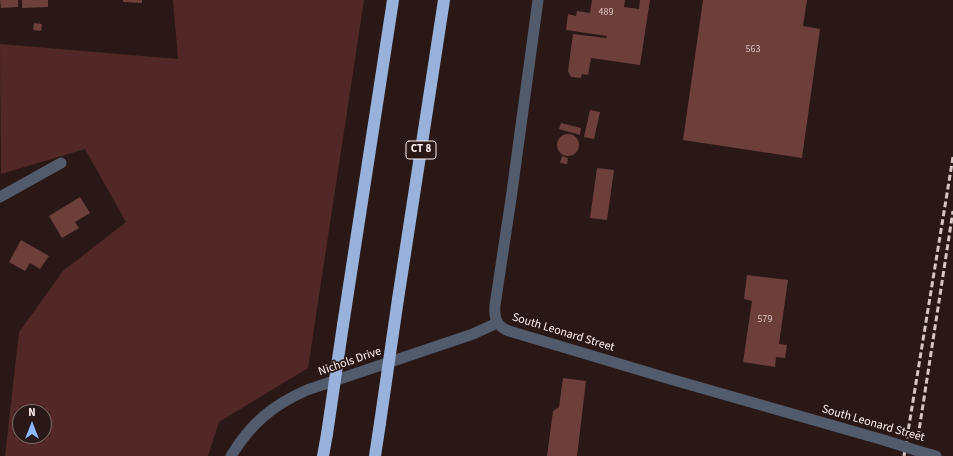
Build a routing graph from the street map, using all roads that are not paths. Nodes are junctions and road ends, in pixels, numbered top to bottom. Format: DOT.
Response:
graph roads {
  1 [pos="393,0"];
  2 [pos="444,0"];
  3 [pos="538,0"];
  4 [pos="60,163"];
  5 [pos="0,197"];
  6 [pos="497,323"];
  7 [pos="231,456"];
  8 [pos="323,456"];
  9 [pos="375,456"];
  10 [pos="936,456"];
  1 -- 8 [label="highway, bridge"];
  2 -- 9 [label="highway, CT 8, bridge"];
  3 -- 6 [label="street, South Leonard Street"];
  4 -- 5 [label="street"];
  6 -- 7 [label="street, Nichols Drive"];
  6 -- 10 [label="street, South Leonard Street, bridge"];
}
